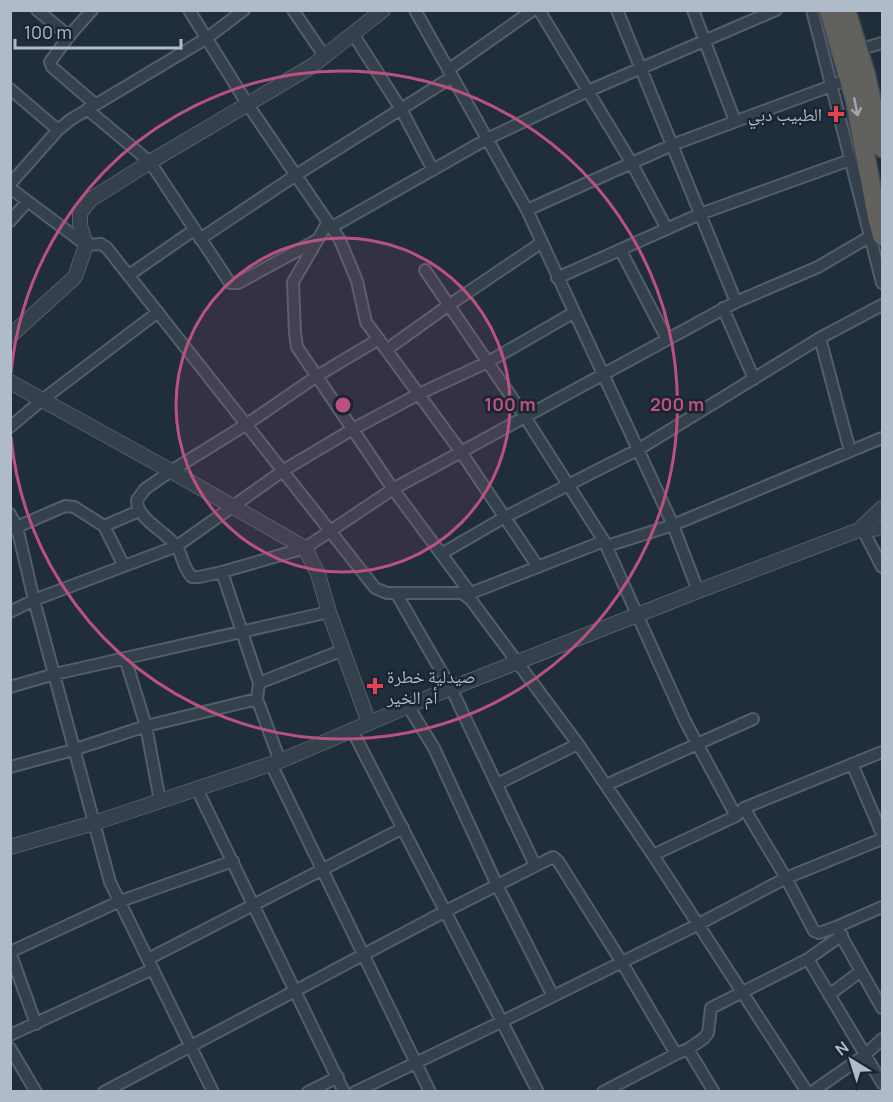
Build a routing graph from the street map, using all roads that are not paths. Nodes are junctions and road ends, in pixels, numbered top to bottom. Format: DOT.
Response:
graph roads {
  1 [pos="37,10"];
  2 [pos="92,10"];
  3 [pos="189,10"];
  4 [pos="244,10"];
  5 [pos="293,10"];
  6 [pos="383,10"];
  7 [pos="415,10"];
  8 [pos="534,10"];
  9 [pos="539,10"];
  10 [pos="617,10"];
  11 [pos="693,10"];
  12 [pos="776,10"];
  13 [pos="812,10"];
  14 [pos="829,10"];
  15 [pos="846,10"];
  16 [pos="353,34"];
  17 [pos="69,36"];
  18 [pos="207,38"];
  19 [pos="705,41"];
  20 [pos="882,43"];
  21 [pos="858,50"];
  22 [pos="325,57"];
  23 [pos="641,69"];
  24 [pos="450,74"];
  25 [pos="849,78"];
  26 [pos="831,86"];
  27 [pos="10,89"];
  28 [pos="588,91"];
  29 [pos="248,105"];
  30 [pos="91,106"];
  31 [pos="401,109"];
  32 [pos="735,122"];
  33 [pos="58,130"];
  34 [pos="487,140"];
  35 [pos="672,145"];
  36 [pos="882,148"];
  37 [pos="850,160"];
  38 [pos="150,162"];
  39 [pos="631,162"];
  40 [pos="433,170"];
  41 [pos="296,175"];
  42 [pos="10,186"];
  43 [pos="27,202"];
  44 [pos="526,210"];
  45 [pos="700,214"];
  46 [pos="10,221"];
  47 [pos="330,224"];
  48 [pos="667,229"];
  49 [pos="197,234"];
  50 [pos="876,237"];
  51 [pos="317,240"];
  52 [pos="541,243"];
  53 [pos="86,245"];
  54 [pos="621,251"];
  55 [pos="425,270"];
  56 [pos="129,275"];
  57 [pos="557,278"];
  58 [pos="882,283"];
  59 [pos="736,302"];
  60 [pos="449,305"];
  61 [pos="882,305"];
  62 [pos="723,308"];
  63 [pos="158,312"];
  64 [pos="573,313"];
  65 [pos="12,332"];
  66 [pos="820,338"];
  67 [pos="378,339"];
  68 [pos="667,339"];
  69 [pos="386,350"];
  70 [pos="488,362"];
  71 [pos="602,375"];
  72 [pos="317,376"];
  73 [pos="754,379"];
  74 [pos="10,382"];
  75 [pos="418,394"];
  76 [pos="42,400"];
  77 [pos="525,417"];
  78 [pos="247,424"];
  79 [pos="10,427"];
  80 [pos="353,429"];
  81 [pos="882,438"];
  82 [pos="639,449"];
  83 [pos="850,451"];
  84 [pos="461,452"];
  85 [pos="284,470"];
  86 [pos="171,471"];
  87 [pos="569,484"];
  88 [pos="393,489"];
  89 [pos="234,507"];
  90 [pos="882,508"];
  91 [pos="139,511"];
  92 [pos="10,514"];
  93 [pos="505,517"];
  94 [pos="673,525"];
  95 [pos="104,526"];
  96 [pos="882,528"];
  97 [pos="14,529"];
  98 [pos="332,530"];
  99 [pos="861,530"];
  100 [pos="606,543"];
  101 [pos="177,546"];
  102 [pos="305,548"];
  103 [pos="441,554"];
  104 [pos="124,566"];
  105 [pos="538,567"];
  106 [pos="882,567"];
  107 [pos="222,572"];
  108 [pos="698,591"];
  109 [pos="396,593"];
  110 [pos="468,595"];
  111 [pos="34,600"];
  112 [pos="10,612"];
  113 [pos="329,612"];
  114 [pos="638,615"];
  115 [pos="243,632"];
  116 [pos="344,650"];
  117 [pos="125,658"];
  118 [pos="516,663"];
  119 [pos="55,674"];
  120 [pos="259,683"];
  121 [pos="10,687"];
  122 [pos="451,688"];
  123 [pos="257,699"];
  124 [pos="408,706"];
  125 [pos="753,719"];
  126 [pos="369,723"];
  127 [pos="146,726"];
  128 [pos="352,730"];
  129 [pos="578,744"];
  130 [pos="698,744"];
  131 [pos="73,750"];
  132 [pos="882,752"];
  133 [pos="275,763"];
  134 [pos="852,764"];
  135 [pos="10,767"];
  136 [pos="497,784"];
  137 [pos="606,785"];
  138 [pos="197,789"];
  139 [pos="160,801"];
  140 [pos="740,812"];
  141 [pos="94,824"];
  142 [pos="403,828"];
  143 [pos="882,834"];
  144 [pos="882,839"];
  145 [pos="10,847"];
  146 [pos="653,855"];
  147 [pos="233,861"];
  148 [pos="535,865"];
  149 [pos="323,869"];
  150 [pos="786,878"];
  151 [pos="496,885"];
  152 [pos="118,902"];
  153 [pos="254,905"];
  154 [pos="882,907"];
  155 [pos="444,912"];
  156 [pos="697,925"];
  157 [pos="839,931"];
  158 [pos="10,952"];
  159 [pos="363,954"];
  160 [pos="808,960"];
  161 [pos="621,961"];
  162 [pos="150,964"];
  163 [pos="861,972"];
  164 [pos="296,990"];
  165 [pos="742,993"];
  166 [pos="829,995"];
  167 [pos="553,996"];
  168 [pos="881,1004"];
  169 [pos="501,1022"];
  170 [pos="36,1024"];
  171 [pos="10,1035"];
  172 [pos="882,1040"];
  173 [pos="190,1046"];
  174 [pos="10,1048"];
  175 [pos="688,1049"];
  176 [pos="676,1054"];
  177 [pos="865,1055"];
  178 [pos="416,1063"];
  179 [pos="338,1077"];
  180 [pos="124,1081"];
  181 [pos="882,1083"];
  182 [pos="36,1092"];
  183 [pos="104,1092"];
  184 [pos="130,1092"];
  185 [pos="213,1092"];
  186 [pos="308,1092"];
  187 [pos="344,1092"];
  188 [pos="354,1092"];
  189 [pos="430,1092"];
  190 [pos="538,1092"];
  191 [pos="603,1092"];
  192 [pos="714,1092"];
  193 [pos="807,1092"];
  194 [pos="812,1092"];
  1 -- 17 [label="street"];
  2 -- 17 [label="street"];
  3 -- 18 [label="street"];
  4 -- 18 [label="street"];
  5 -- 22 [label="street"];
  6 -- 16 [label="street"];
  7 -- 24 [label="street"];
  8 -- 24 [label="street"];
  9 -- 28 [label="street"];
  10 -- 23 [label="street"];
  11 -- 19 [label="street"];
  12 -- 19 [label="street"];
  13 -- 26 [label="street"];
  14 -- 25 [label="highway"];
  15 -- 21 [label="highway"];
  16 -- 22 [label="street"];
  16 -- 31 [label="street"];
  17 -- 30 [label="street"];
  18 -- 29 [label="street"];
  18 -- 30 [label="street"];
  19 -- 23 [label="street"];
  19 -- 32 [label="street"];
  20 -- 21 [label="street"];
  21 -- 36 [label="highway"];
  22 -- 29 [label="street"];
  23 -- 28 [label="street"];
  23 -- 35 [label="street"];
  24 -- 31 [label="street"];
  24 -- 34 [label="street"];
  25 -- 26 [label="street"];
  25 -- 50 [label="highway, one-way"];
  26 -- 32 [label="street"];
  26 -- 37 [label="street"];
  27 -- 33 [label="street"];
  28 -- 34 [label="street"];
  28 -- 39 [label="street"];
  29 -- 38 [label="street"];
  29 -- 41 [label="street"];
  30 -- 33 [label="street"];
  30 -- 38 [label="street"];
  31 -- 40 [label="street"];
  31 -- 41 [label="street"];
  32 -- 35 [label="street"];
  33 -- 42 [label="street"];
  34 -- 40 [label="street"];
  34 -- 44 [label="street"];
  35 -- 39 [label="street"];
  35 -- 45 [label="street"];
  37 -- 45 [label="street"];
  37 -- 50 [label="street"];
  38 -- 49 [label="street"];
  38 -- 53 [label="street"];
  39 -- 44 [label="street"];
  39 -- 48 [label="street"];
  40 -- 47 [label="street"];
  41 -- 47 [label="street"];
  41 -- 49 [label="street"];
  42 -- 43 [label="street"];
  43 -- 46 [label="street"];
  43 -- 53 [label="street"];
  44 -- 52 [label="street"];
  45 -- 48 [label="street"];
  45 -- 59 [label="street"];
  47 -- 51 [label="street"];
  47 -- 67 [label="street"];
  48 -- 54 [label="street"];
  49 -- 51 [label="street"];
  49 -- 56 [label="street"];
  50 -- 58 [label="street"];
  50 -- 59 [label="street"];
  51 -- 72 [label="street"];
  52 -- 57 [label="street"];
  52 -- 60 [label="street"];
  53 -- 56 [label="street"];
  53 -- 65 [label="street"];
  54 -- 57 [label="street"];
  54 -- 68 [label="street"];
  55 -- 60 [label="street"];
  56 -- 63 [label="street"];
  57 -- 64 [label="street"];
  59 -- 62 [label="street"];
  60 -- 69 [label="street"];
  60 -- 70 [label="street"];
  61 -- 66 [label="street"];
  62 -- 68 [label="street"];
  62 -- 73 [label="street"];
  63 -- 76 [label="street"];
  63 -- 78 [label="street"];
  64 -- 70 [label="street"];
  64 -- 71 [label="street"];
  66 -- 73 [label="street"];
  66 -- 83 [label="street"];
  67 -- 69 [label="street"];
  67 -- 72 [label="street"];
  68 -- 71 [label="street"];
  69 -- 75 [label="street"];
  70 -- 75 [label="street"];
  70 -- 77 [label="street"];
  71 -- 77 [label="street"];
  71 -- 82 [label="street"];
  72 -- 78 [label="street"];
  72 -- 80 [label="street"];
  73 -- 82 [label="street"];
  74 -- 76 [label="street"];
  75 -- 80 [label="street"];
  75 -- 84 [label="street"];
  76 -- 79 [label="street"];
  76 -- 86 [label="street"];
  77 -- 84 [label="street"];
  77 -- 87 [label="street"];
  78 -- 85 [label="street"];
  78 -- 86 [label="street"];
  80 -- 85 [label="street"];
  80 -- 88 [label="street"];
  81 -- 83 [label="street"];
  82 -- 87 [label="street"];
  82 -- 94 [label="street"];
  83 -- 94 [label="street"];
  84 -- 88 [label="street"];
  84 -- 93 [label="street"];
  85 -- 89 [label="street"];
  85 -- 98 [label="street"];
  86 -- 89 [label="street"];
  86 -- 91 [label="street"];
  87 -- 93 [label="street"];
  87 -- 100 [label="street"];
  88 -- 98 [label="street"];
  88 -- 103 [label="street"];
  89 -- 101 [label="street"];
  89 -- 102 [label="street"];
  90 -- 99 [label="street"];
  91 -- 95 [label="street"];
  91 -- 101 [label="street"];
  92 -- 97 [label="street"];
  93 -- 103 [label="street"];
  93 -- 105 [label="street"];
  94 -- 100 [label="street"];
  94 -- 108 [label="street"];
  95 -- 97 [label="street"];
  95 -- 104 [label="street"];
  96 -- 99 [label="street"];
  97 -- 111 [label="street"];
  98 -- 102 [label="street"];
  98 -- 109 [label="street"];
  99 -- 106 [label="street"];
  99 -- 108 [label="street"];
  100 -- 105 [label="street"];
  100 -- 114 [label="street"];
  101 -- 104 [label="street"];
  101 -- 107 [label="street"];
  102 -- 107 [label="street"];
  102 -- 113 [label="street"];
  103 -- 110 [label="street"];
  104 -- 111 [label="street"];
  105 -- 110 [label="street"];
  107 -- 115 [label="street"];
  108 -- 114 [label="street"];
  109 -- 110 [label="street"];
  109 -- 122 [label="street"];
  110 -- 118 [label="street"];
  111 -- 112 [label="street"];
  111 -- 119 [label="street"];
  113 -- 115 [label="street"];
  113 -- 116 [label="street"];
  114 -- 118 [label="street"];
  114 -- 130 [label="street"];
  115 -- 117 [label="street"];
  115 -- 120 [label="street"];
  116 -- 120 [label="street"];
  116 -- 126 [label="street"];
  117 -- 119 [label="street"];
  117 -- 127 [label="street"];
  118 -- 122 [label="street"];
  118 -- 129 [label="street"];
  119 -- 121 [label="street"];
  119 -- 131 [label="street"];
  120 -- 123 [label="street"];
  122 -- 124 [label="street"];
  122 -- 136 [label="street"];
  123 -- 127 [label="street"];
  123 -- 133 [label="street"];
  124 -- 126 [label="street"];
  124 -- 151 [label="street"];
  125 -- 130 [label="street"];
  126 -- 128 [label="street"];
  127 -- 131 [label="street"];
  127 -- 139 [label="street"];
  128 -- 133 [label="street"];
  128 -- 142 [label="street"];
  129 -- 136 [label="street"];
  129 -- 137 [label="street"];
  130 -- 137 [label="street"];
  130 -- 140 [label="street"];
  131 -- 135 [label="street"];
  131 -- 141 [label="street"];
  132 -- 134 [label="street"];
  133 -- 138 [label="street"];
  133 -- 149 [label="street"];
  134 -- 140 [label="street"];
  134 -- 143 [label="street"];
  136 -- 148 [label="street"];
  137 -- 146 [label="street"];
  138 -- 139 [label="street"];
  138 -- 147 [label="street"];
  139 -- 141 [label="street"];
  140 -- 146 [label="street"];
  140 -- 150 [label="street"];
  141 -- 145 [label="street"];
  141 -- 152 [label="street"];
  142 -- 149 [label="street"];
  142 -- 155 [label="street"];
  144 -- 150 [label="street"];
  146 -- 156 [label="street"];
  147 -- 152 [label="street"];
  147 -- 153 [label="street"];
  148 -- 151 [label="street"];
  148 -- 161 [label="street"];
  149 -- 153 [label="street"];
  149 -- 159 [label="street"];
  150 -- 156 [label="street"];
  150 -- 157 [label="street"];
  151 -- 155 [label="street"];
  151 -- 167 [label="street"];
  152 -- 158 [label="street"];
  152 -- 162 [label="street"];
  153 -- 162 [label="street"];
  153 -- 164 [label="street"];
  154 -- 157 [label="street"];
  155 -- 159 [label="street"];
  155 -- 169 [label="street"];
  156 -- 161 [label="street"];
  156 -- 165 [label="street"];
  157 -- 160 [label="street"];
  157 -- 163 [label="street"];
  158 -- 170 [label="street"];
  159 -- 164 [label="street"];
  159 -- 178 [label="street"];
  160 -- 165 [label="street"];
  160 -- 166 [label="street"];
  161 -- 167 [label="street"];
  161 -- 176 [label="street"];
  162 -- 170 [label="street"];
  162 -- 173 [label="street"];
  163 -- 166 [label="street"];
  163 -- 168 [label="street"];
  164 -- 173 [label="street"];
  164 -- 179 [label="street"];
  165 -- 175 [label="street"];
  165 -- 193 [label="street"];
  166 -- 177 [label="street"];
  167 -- 169 [label="street"];
  169 -- 178 [label="street"];
  169 -- 190 [label="street"];
  170 -- 171 [label="street"];
  172 -- 177 [label="street"];
  173 -- 180 [label="street"];
  173 -- 185 [label="street"];
  174 -- 182 [label="street"];
  175 -- 176 [label="street"];
  175 -- 192 [label="street"];
  176 -- 191 [label="street"];
  177 -- 181 [label="street"];
  177 -- 194 [label="street"];
  178 -- 188 [label="street"];
  178 -- 189 [label="street"];
  179 -- 186 [label="street"];
  179 -- 187 [label="street"];
  180 -- 183 [label="street"];
  180 -- 184 [label="street"];
}
